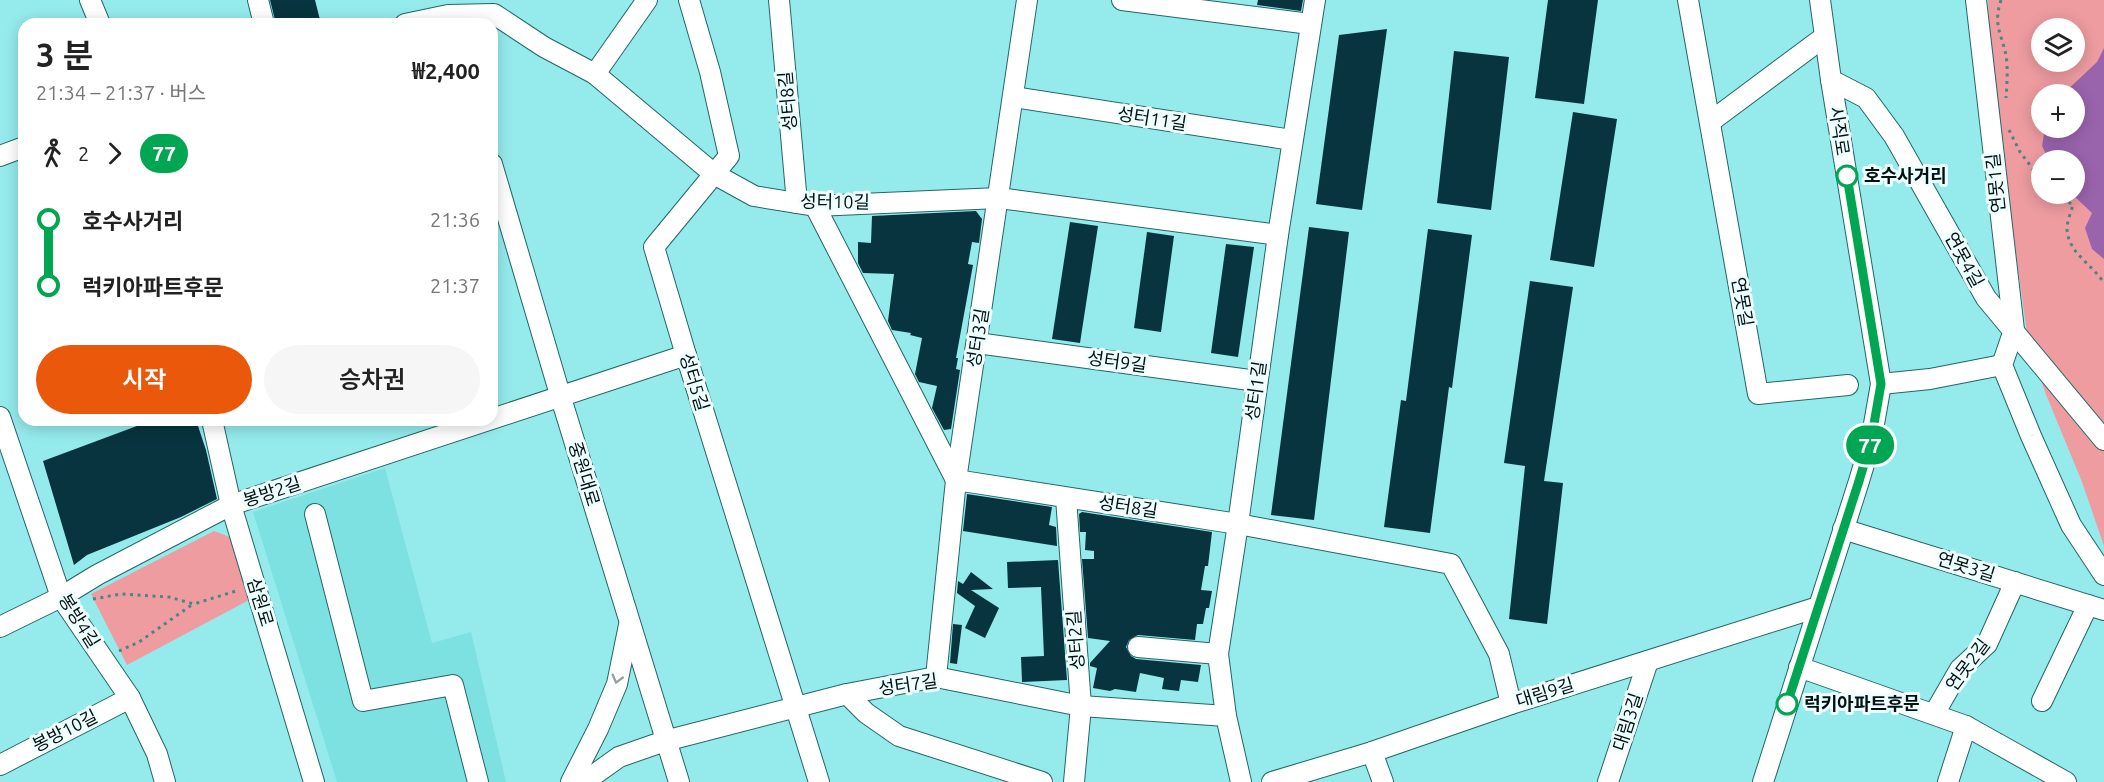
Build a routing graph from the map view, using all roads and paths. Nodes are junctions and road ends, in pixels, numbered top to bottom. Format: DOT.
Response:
graph roads {
  1 [pos="90,0"];
  2 [pos="258,0"];
  3 [pos="647,0"];
  4 [pos="689,0"];
  5 [pos="779,0"];
  6 [pos="1027,0"];
  7 [pos="1122,0"];
  8 [pos="1315,0"];
  9 [pos="1688,0"];
  10 [pos="1820,0"];
  11 [pos="1976,0"];
  12 [pos="2001,0"];
  13 [pos="449,13"];
  14 [pos="98,18"];
  15 [pos="262,18"];
  16 [pos="429,18"];
  17 [pos="1310,24"];
  18 [pos="1824,37"];
  19 [pos="595,74"];
  20 [pos="1831,80"];
  21 [pos="1013,97"];
  22 [pos="2004,108"];
  23 [pos="1710,122"];
  24 [pos="2007,127"];
  25 [pos="1292,140"];
  26 [pos="18,149"];
  27 [pos="0,156"];
  28 [pos="2031,166"];
  29 [pos="714,174"];
  30 [pos="498,185"];
  31 [pos="999,198"];
  32 [pos="806,204"];
  33 [pos="2071,204"];
  34 [pos="1278,235"];
  35 [pos="2104,283"];
  36 [pos="2014,330"];
  37 [pos="977,343"];
  38 [pos="686,355"];
  39 [pos="2002,364"];
  40 [pos="1257,381"];
  41 [pos="1881,384"];
  42 [pos="1848,385"];
  43 [pos="561,398"];
  44 [pos="0,417"];
  45 [pos="498,418"];
  46 [pos="213,426"];
  47 [pos="475,426"];
  48 [pos="2104,440"];
  49 [pos="956,480"];
  50 [pos="1066,498"];
  51 [pos="231,505"];
  52 [pos="315,514"];
  53 [pos="1238,524"];
  54 [pos="1844,529"];
  55 [pos="2104,575"];
  56 [pos="2014,582"];
  57 [pos="243,589"];
  58 [pos="62,597"];
  59 [pos="91,599"];
  60 [pos="194,604"];
  61 [pos="1818,607"];
  62 [pos="2096,607"];
  63 [pos="629,622"];
  64 [pos="0,627"];
  65 [pos="1138,647"];
  66 [pos="119,651"];
  67 [pos="1218,654"];
  68 [pos="1648,661"];
  69 [pos="1799,667"];
  70 [pos="936,677"];
  71 [pos="847,694"];
  72 [pos="130,698"];
  73 [pos="2042,701"];
  74 [pos="1511,704"];
  75 [pos="1081,706"];
  76 [pos="794,707"];
  77 [pos="1934,714"];
  78 [pos="1226,716"];
  79 [pos="1966,726"];
  80 [pos="665,741"];
  81 [pos="1372,752"];
  82 [pos="0,765"];
  83 [pos="165,782"];
  84 [pos="314,782"];
  85 [pos="478,782"];
  86 [pos="571,782"];
  87 [pos="584,782"];
  88 [pos="679,782"];
  89 [pos="819,782"];
  90 [pos="1042,782"];
  91 [pos="1074,782"];
  92 [pos="1240,782"];
  93 [pos="1272,782"];
  94 [pos="1383,782"];
  95 [pos="1608,782"];
  96 [pos="1763,782"];
  97 [pos="1948,782"];
  98 [pos="2066,782"];
  1 -- 14 [label="street"];
  2 -- 15 [label="street"];
  3 -- 19 [label="street"];
  4 -- 29 [label="street, 성터5길"];
  5 -- 32 [label="street, 성터8길"];
  6 -- 21 [label="street, 성터3길"];
  7 -- 17 [label="street"];
  8 -- 17 [label="street, 성터1길"];
  9 -- 23 [label="street, 연못길"];
  10 -- 18 [label="street, 사직로"];
  11 -- 36 [label="street, 연못1길"];
  12 -- 22 [label="path"];
  13 -- 16 [label="street"];
  13 -- 19 [label="street, 성터10길"];
  17 -- 25 [label="street, 성터1길"];
  18 -- 20 [label="street, 사직로"];
  18 -- 23 [label="street"];
  19 -- 29 [label="street, 성터10길"];
  20 -- 36 [label="street, 연못4길"];
  20 -- 41 [label="street, 사직로"];
  21 -- 25 [label="street, 성터11길"];
  21 -- 31 [label="street, 성터3길"];
  23 -- 42 [label="street, 연못길"];
  24 -- 28 [label="path"];
  25 -- 34 [label="street, 성터1길"];
  26 -- 27 [label="street"];
  29 -- 32 [label="street, 성터10길"];
  29 -- 38 [label="street, 성터5길"];
  30 -- 43 [label="street, 중원대로"];
  31 -- 32 [label="street, 성터10길"];
  31 -- 34 [label="street, 성터10길"];
  31 -- 37 [label="street, 성터3길"];
  32 -- 49 [label="street, 성터8길"];
  33 -- 35 [label="path"];
  34 -- 40 [label="street, 성터1길"];
  36 -- 39 [label="street, 연못1길"];
  36 -- 48 [label="street, 연못4길"];
  37 -- 40 [label="street, 성터9길"];
  37 -- 49 [label="street, 성터3길"];
  38 -- 43 [label="street, 봉방2길"];
  38 -- 76 [label="street, 성터5길"];
  39 -- 41 [label="street"];
  39 -- 55 [label="street"];
  40 -- 53 [label="street, 성터1길"];
  41 -- 54 [label="street, 사직로"];
  43 -- 45 [label="street, 봉방2길"];
  43 -- 63 [label="street, 중원대로"];
  44 -- 58 [label="street, 봉방4길"];
  46 -- 51 [label="street, 삼원로"];
  47 -- 51 [label="street, 봉방2길"];
  49 -- 50 [label="street, 성터8길"];
  49 -- 70 [label="street, 성터3길"];
  50 -- 53 [label="street, 성터8길"];
  50 -- 75 [label="street, 성터2길"];
  51 -- 58 [label="street, 봉방2길"];
  51 -- 84 [label="street, 삼원로"];
  52 -- 85 [label="street"];
  53 -- 67 [label="street, 성터1길"];
  53 -- 74 [label="street, 성터8길"];
  54 -- 56 [label="street, 연못3길"];
  54 -- 61 [label="street, 사직로"];
  56 -- 62 [label="street, 연못3길"];
  56 -- 77 [label="street, 연못2길"];
  57 -- 60 [label="path"];
  58 -- 64 [label="street, 봉방2길"];
  58 -- 72 [label="street, 봉방4길"];
  59 -- 60 [label="path"];
  60 -- 66 [label="path"];
  61 -- 68 [label="street, 대림9길"];
  61 -- 69 [label="street, 사직로"];
  62 -- 73 [label="street, 연못3길"];
  63 -- 80 [label="street, 중원대로"];
  63 -- 86 [label="street, one-way"];
  65 -- 67 [label="street"];
  67 -- 78 [label="street, 성터1길"];
  68 -- 74 [label="street, 대림9길"];
  68 -- 95 [label="street, 대림3길"];
  69 -- 77 [label="street, 연못2길"];
  69 -- 96 [label="street, 사직로"];
  70 -- 71 [label="street, 성터7길"];
  70 -- 75 [label="street, 성터7길"];
  71 -- 76 [label="street, 성터7길"];
  71 -- 90 [label="street"];
  72 -- 82 [label="street, 봉방10길"];
  72 -- 83 [label="street, 봉방4길"];
  74 -- 81 [label="street, 대림9길"];
  75 -- 78 [label="street, 성터7길"];
  75 -- 91 [label="street, 성터2길"];
  76 -- 80 [label="street, 성터7길"];
  76 -- 89 [label="street, 성터5길"];
  77 -- 79 [label="street, 연못2길"];
  78 -- 92 [label="street, 성터1길"];
  79 -- 97 [label="street"];
  79 -- 98 [label="street, 연못2길"];
  80 -- 87 [label="street, 성터7길"];
  80 -- 88 [label="street, 중원대로"];
  81 -- 93 [label="street, 대림9길"];
  81 -- 94 [label="street"];
}
